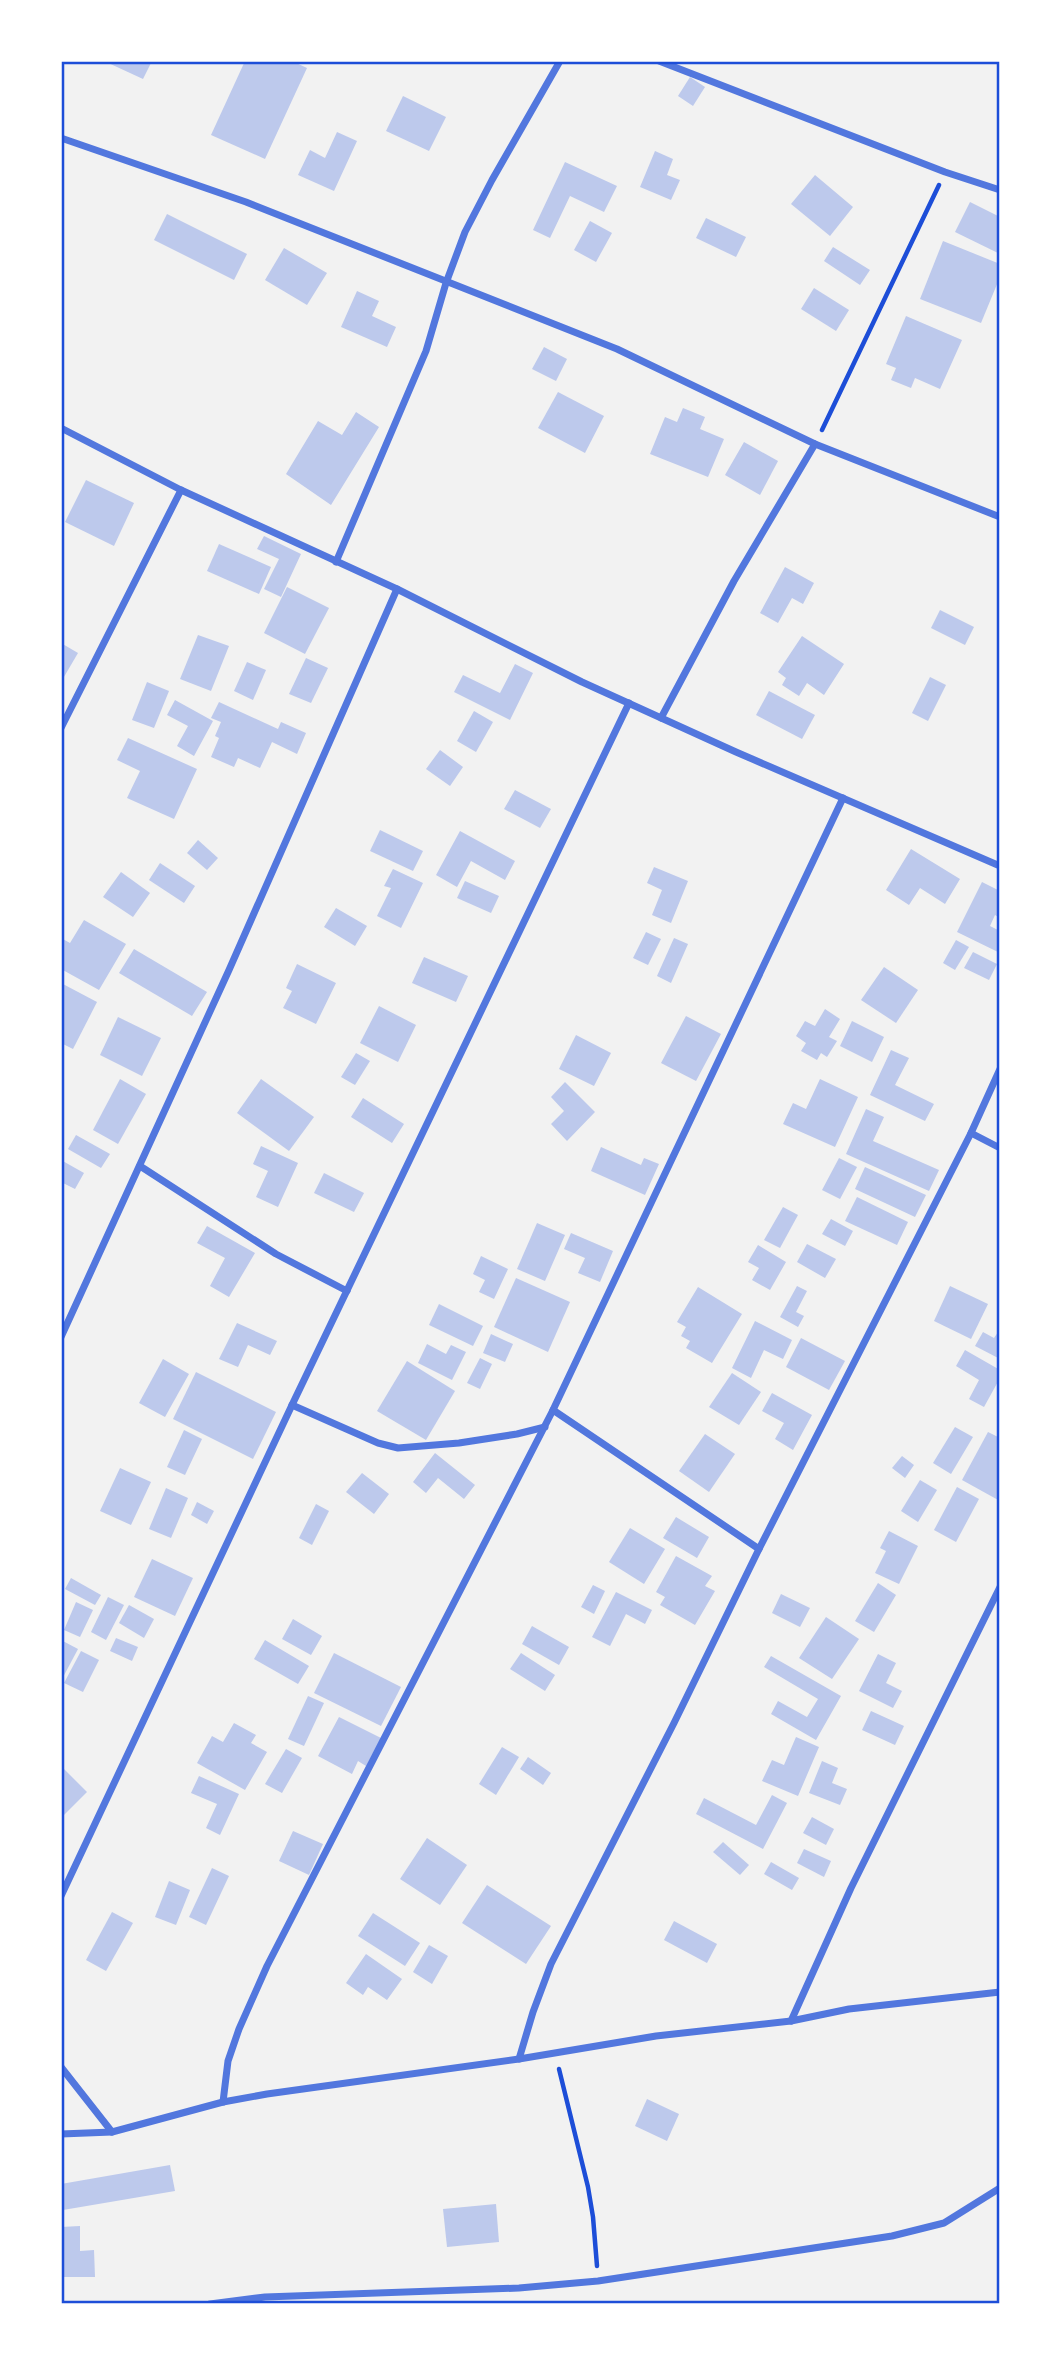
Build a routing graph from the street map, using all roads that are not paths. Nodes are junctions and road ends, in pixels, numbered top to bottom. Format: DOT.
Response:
graph roads {
  1 [pos="560,61"];
  2 [pos="659,61"];
  3 [pos="61,138"];
  4 [pos="1000,190"];
  5 [pos="446,282"];
  6 [pos="61,428"];
  7 [pos="815,444"];
  8 [pos="181,490"];
  9 [pos="1000,517"];
  10 [pos="336,562"];
  11 [pos="397,589"];
  12 [pos="629,703"];
  13 [pos="661,718"];
  14 [pos="61,728"];
  15 [pos="843,798"];
  16 [pos="1000,866"];
  17 [pos="1000,1069"];
  18 [pos="971,1133"];
  19 [pos="1000,1149"];
  20 [pos="140,1166"];
  21 [pos="347,1291"];
  22 [pos="61,1337"];
  23 [pos="292,1405"];
  24 [pos="553,1410"];
  25 [pos="545,1427"];
  26 [pos="759,1549"];
  27 [pos="1000,1587"];
  28 [pos="61,1896"];
  29 [pos="1000,1992"];
  30 [pos="791,2021"];
  31 [pos="519,2059"];
  32 [pos="61,2067"];
  33 [pos="223,2102"];
  34 [pos="111,2132"];
  35 [pos="61,2134"];
  36 [pos="1000,2188"];
  37 [pos="268,2301"];
  38 [pos="209,2304"];
  1 -- 5 [label="street"];
  2 -- 4 [label="street"];
  3 -- 5 [label="street"];
  5 -- 7 [label="street"];
  5 -- 10 [label="street"];
  6 -- 8 [label="street"];
  7 -- 9 [label="street"];
  7 -- 13 [label="street"];
  8 -- 10 [label="street"];
  8 -- 14 [label="street"];
  10 -- 11 [label="street"];
  11 -- 12 [label="street"];
  11 -- 20 [label="street"];
  12 -- 13 [label="street"];
  12 -- 21 [label="street"];
  13 -- 15 [label="street"];
  15 -- 16 [label="street"];
  15 -- 24 [label="street"];
  17 -- 18 [label="street"];
  18 -- 19 [label="street"];
  18 -- 26 [label="street"];
  20 -- 21 [label="street"];
  20 -- 22 [label="street"];
  21 -- 23 [label="street"];
  23 -- 25 [label="street"];
  23 -- 28 [label="street"];
  24 -- 25 [label="street"];
  24 -- 26 [label="street"];
  25 -- 33 [label="street"];
  26 -- 31 [label="street"];
  27 -- 30 [label="street"];
  29 -- 30 [label="street"];
  30 -- 31 [label="street"];
  31 -- 33 [label="street"];
  32 -- 34 [label="street"];
  33 -- 34 [label="street"];
  34 -- 35 [label="street"];
  36 -- 37 [label="street"];
  37 -- 38 [label="street"];
}
